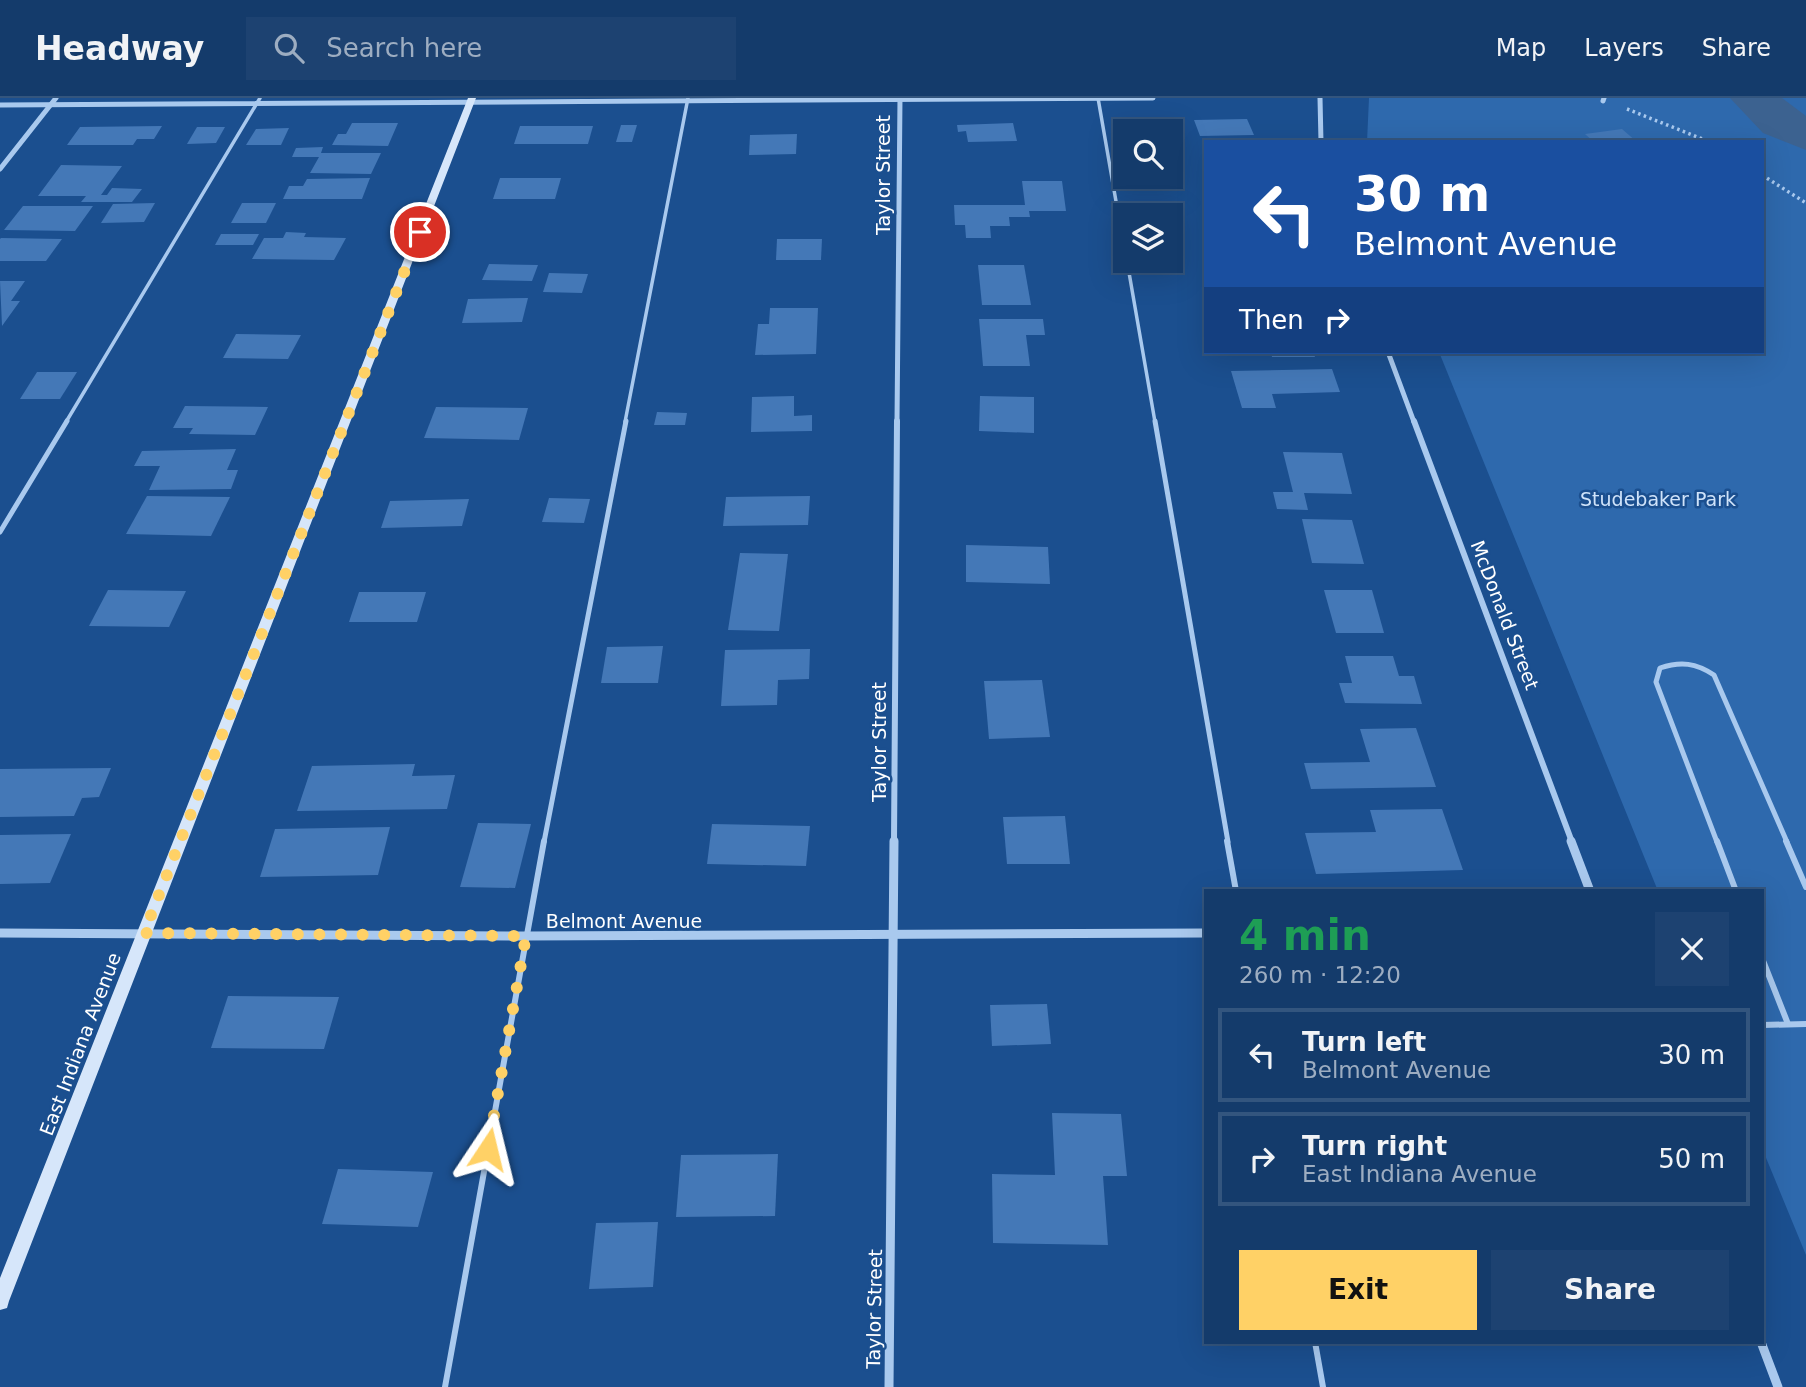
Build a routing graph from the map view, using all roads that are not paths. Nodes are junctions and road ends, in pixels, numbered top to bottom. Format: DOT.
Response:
graph roads {
  1 [pos="57,98"];
  2 [pos="900,98"];
  3 [pos="1153,98"];
  4 [pos="1319,98"];
  5 [pos="688,99"];
  6 [pos="1099,99"];
  7 [pos="472,100"];
  8 [pos="258,101"];
  9 [pos="0,105"];
  10 [pos="50,106"];
  11 [pos="1321,140"];
  12 [pos="0,169"];
  13 [pos="1117,203"];
  14 [pos="1129,273"];
  15 [pos="1389,354"];
  16 [pos="0,532"];
  17 [pos="1806,887"];
  18 [pos="1236,889"];
  19 [pos="1589,889"];
  20 [pos="1736,889"];
  21 [pos="0,933"];
  22 [pos="144,933"];
  23 [pos="1204,933"];
  24 [pos="526,936"];
  25 [pos="894,936"];
  26 [pos="1764,963"];
  27 [pos="1788,1024"];
  28 [pos="1806,1024"];
  29 [pos="1764,1025"];
  30 [pos="0,1301"];
  31 [pos="1315,1344"];
  32 [pos="1762,1344"];
  33 [pos="445,1387"];
  34 [pos="889,1387"];
  35 [pos="1323,1387"];
  36 [pos="1778,1387"];
  1 -- 10 [label="street"];
  2 -- 5 [label="street"];
  2 -- 6 [label="street"];
  2 -- 25 [label="street, Taylor Street"];
  3 -- 6 [label="street"];
  4 -- 11 [label="street"];
  5 -- 7 [label="street"];
  5 -- 24 [label="lane"];
  6 -- 13 [label="lane"];
  7 -- 8 [label="street"];
  7 -- 22 [label="street, East Indiana Avenue"];
  8 -- 10 [label="street"];
  8 -- 16 [label="lane"];
  9 -- 10 [label="street"];
  10 -- 12 [label="street"];
  14 -- 18 [label="lane"];
  15 -- 19 [label="street, McDonald Street"];
  17 -- 20 [label="lane"];
  21 -- 22 [label="street, Belmont Avenue"];
  22 -- 24 [label="street, Belmont Avenue"];
  22 -- 30 [label="street, East Indiana Avenue"];
  23 -- 25 [label="street, Belmont Avenue"];
  24 -- 25 [label="street, Belmont Avenue"];
  24 -- 33 [label="lane"];
  25 -- 34 [label="street, Taylor Street"];
  26 -- 27 [label="lane"];
  27 -- 28 [label="lane"];
  27 -- 29 [label="lane"];
  31 -- 35 [label="lane"];
  32 -- 36 [label="street"];
}
